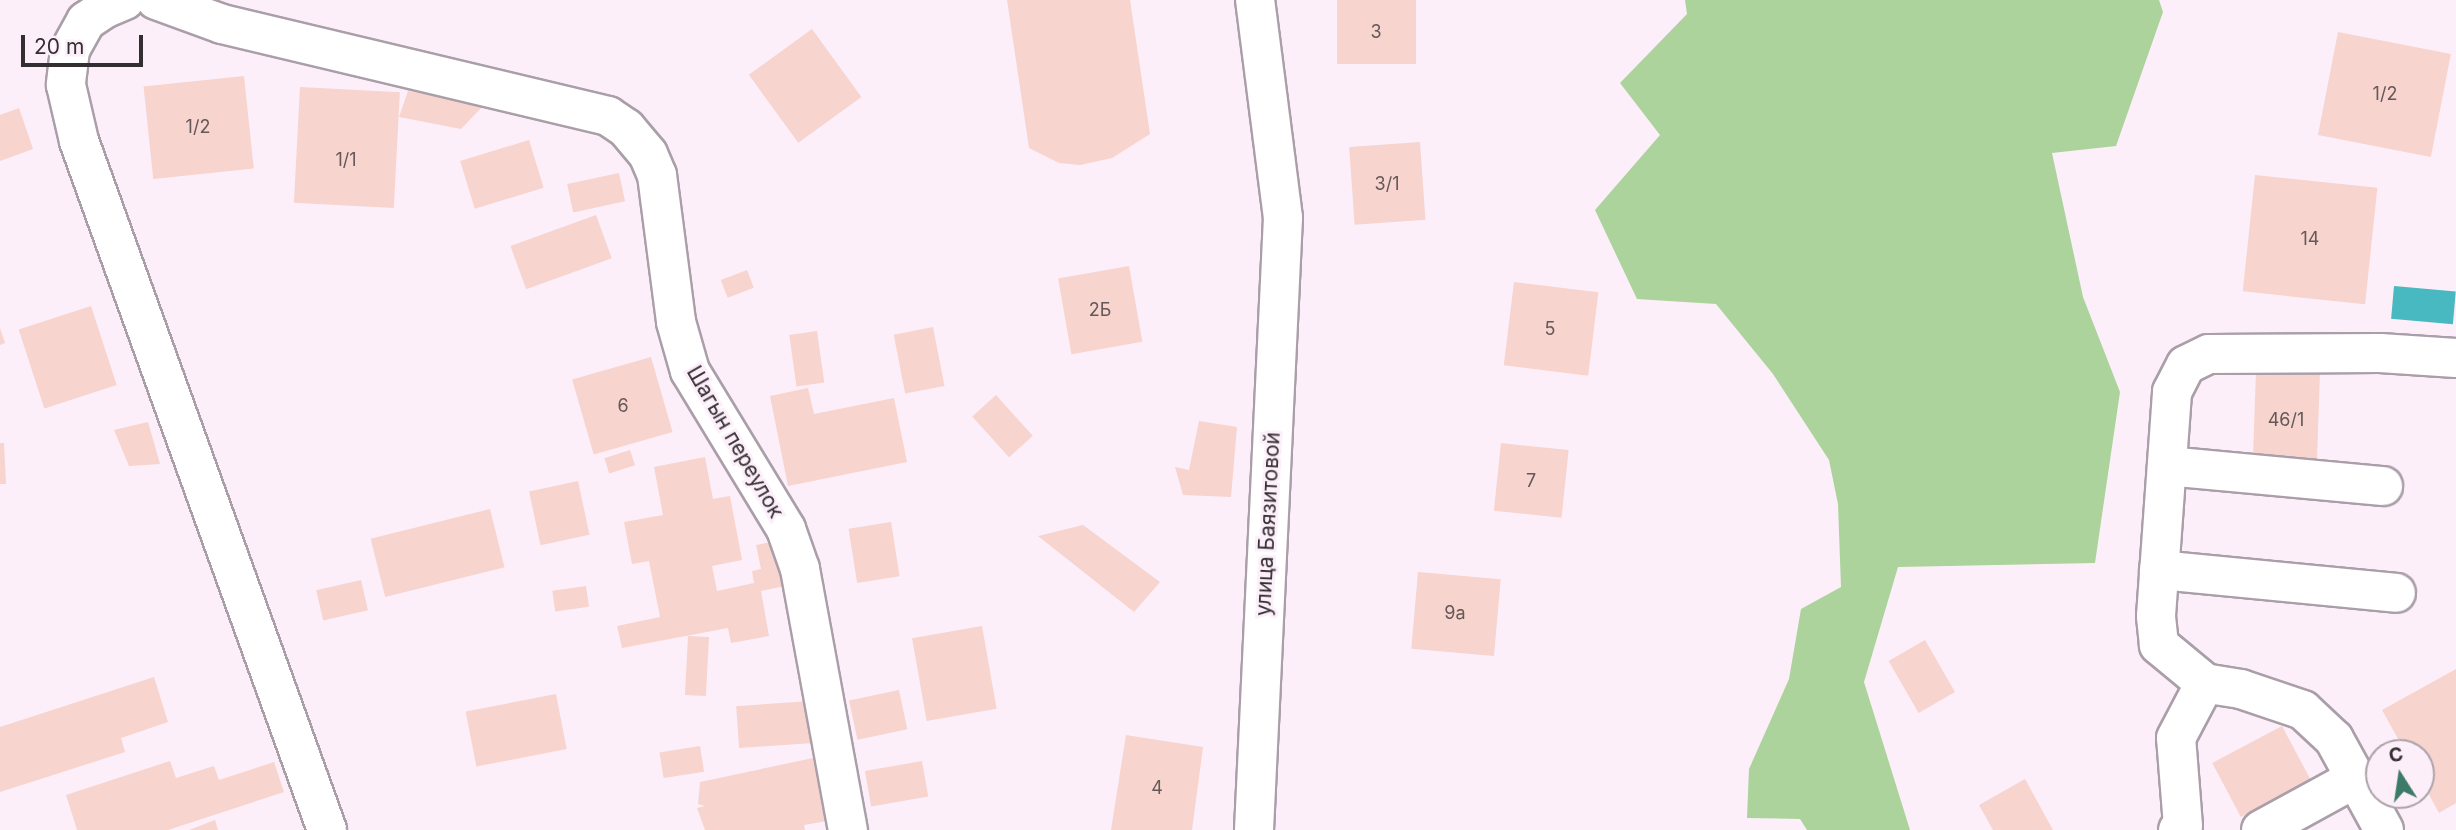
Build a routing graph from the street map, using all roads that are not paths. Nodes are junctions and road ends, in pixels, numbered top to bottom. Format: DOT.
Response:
graph roads {
  1 [pos="125,0"];
  2 [pos="156,0"];
  3 [pos="1255,0"];
  4 [pos="2456,358"];
  5 [pos="2167,466"];
  6 [pos="2383,486"];
  7 [pos="2160,570"];
  8 [pos="2396,593"];
  9 [pos="2205,683"];
  10 [pos="2354,779"];
  11 [pos="327,830"];
  12 [pos="848,830"];
  13 [pos="1254,830"];
  14 [pos="2178,830"];
  15 [pos="2261,830"];
  16 [pos="2384,830"];
  1 -- 11 [label="street"];
  2 -- 12 [label="street, Шагын переулок"];
  3 -- 13 [label="street, улица Баязитовой"];
  4 -- 5 [label="street"];
  5 -- 6 [label="street"];
  5 -- 7 [label="street"];
  7 -- 8 [label="street"];
  7 -- 9 [label="street"];
  9 -- 10 [label="street"];
  9 -- 14 [label="street"];
  10 -- 15 [label="street"];
  10 -- 16 [label="street"];
}
